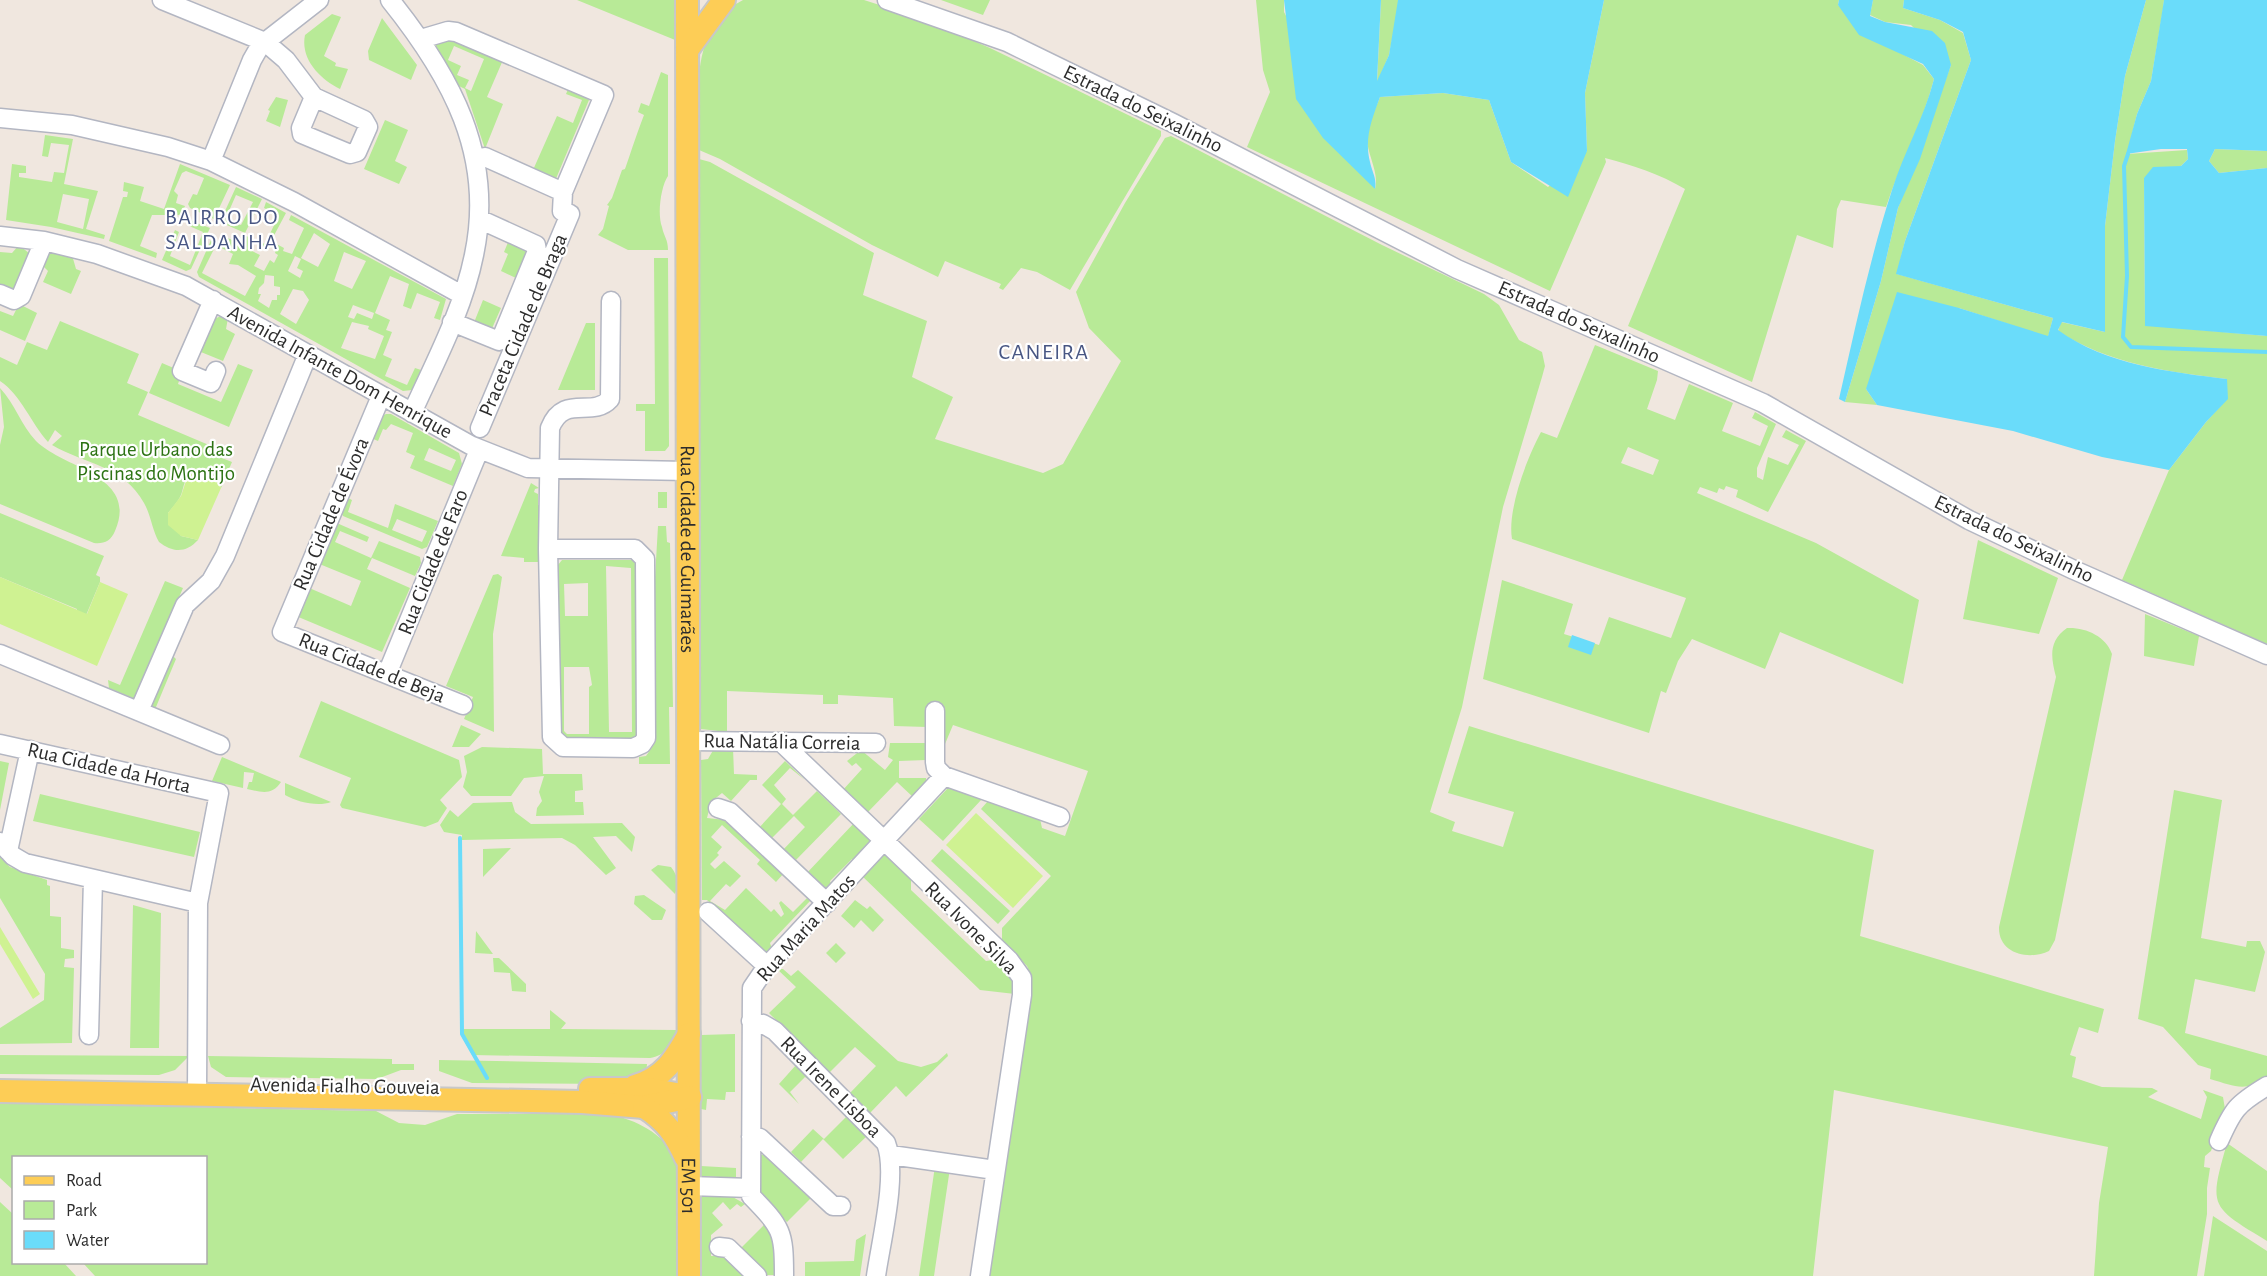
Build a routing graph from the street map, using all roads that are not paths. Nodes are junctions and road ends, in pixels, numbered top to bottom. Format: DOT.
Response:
graph roads {
  1 [pos="162,0"];
  2 [pos="318,0"];
  3 [pos="390,0"];
  4 [pos="687,0"];
  5 [pos="724,0"];
  6 [pos="887,0"];
  7 [pos="421,39"];
  8 [pos="265,42"];
  9 [pos="688,49"];
  10 [pos="314,97"];
  11 [pos="0,118"];
  12 [pos="475,159"];
  13 [pos="211,161"];
  14 [pos="563,192"];
  15 [pos="479,219"];
  16 [pos="0,236"];
  17 [pos="44,242"];
  18 [pos="0,294"];
  19 [pos="462,295"];
  20 [pos="213,300"];
  21 [pos="611,301"];
  22 [pos="452,322"];
  23 [pos="308,354"];
  24 [pos="216,371"];
  25 [pos="381,396"];
  26 [pos="412,413"];
  27 [pos="480,428"];
  28 [pos="479,450"];
  29 [pos="548,469"];
  30 [pos="687,471"];
  31 [pos="548,549"];
  32 [pos="282,632"];
  33 [pos="0,654"];
  34 [pos="2267,655"];
  35 [pos="387,674"];
  36 [pos="463,705"];
  37 [pos="139,711"];
  38 [pos="935,711"];
  39 [pos="688,741"];
  40 [pos="876,742"];
  41 [pos="0,744"];
  42 [pos="782,744"];
  43 [pos="220,745"];
  44 [pos="30,750"];
  45 [pos="944,776"];
  46 [pos="718,808"];
  47 [pos="1060,817"];
  48 [pos="884,843"];
  49 [pos="4,847"];
  50 [pos="93,879"];
  51 [pos="198,903"];
  52 [pos="826,903"];
  53 [pos="708,912"];
  54 [pos="767,966"];
  55 [pos="751,1021"];
  56 [pos="690,1033"];
  57 [pos="89,1035"];
  58 [pos="0,1080"];
  59 [pos="198,1090"];
  60 [pos="623,1090"];
  61 [pos="2266,1090"];
  62 [pos="0,1091"];
  63 [pos="690,1097"];
  64 [pos="644,1107"];
  65 [pos="751,1137"];
  66 [pos="2219,1141"];
  67 [pos="891,1155"];
  68 [pos="995,1170"];
  69 [pos="689,1176"];
  70 [pos="751,1188"];
  71 [pos="841,1206"];
  72 [pos="719,1247"];
  73 [pos="689,1276"];
  74 [pos="757,1276"];
  75 [pos="784,1276"];
  76 [pos="876,1276"];
  77 [pos="980,1276"];
  1 -- 8 [label="street"];
  2 -- 8 [label="street"];
  3 -- 7 [label="street"];
  4 -- 9 [label="main road, Rua Cidade de Guimarães"];
  5 -- 9 [label="main road"];
  6 -- 34 [label="street, Estrada do Seixalinho"];
  7 -- 12 [label="street"];
  7 -- 14 [label="street"];
  8 -- 10 [label="street"];
  8 -- 13 [label="street"];
  9 -- 30 [label="main road, Rua Cidade de Guimarães"];
  11 -- 13 [label="street"];
  12 -- 14 [label="street"];
  12 -- 15 [label="street"];
  13 -- 19 [label="street"];
  14 -- 27 [label="street, Praceta Cidade de Braga"];
  15 -- 19 [label="street"];
  15 -- 22 [label="street, Praceta Cidade de Braga"];
  16 -- 17 [label="street, Avenida Infante Dom Henrique"];
  17 -- 18 [label="street"];
  17 -- 20 [label="street, Avenida Infante Dom Henrique"];
  19 -- 22 [label="street"];
  20 -- 23 [label="street, Avenida Infante Dom Henrique"];
  20 -- 24 [label="street"];
  21 -- 29 [label="street"];
  22 -- 26 [label="street"];
  23 -- 25 [label="street, Avenida Infante Dom Henrique"];
  23 -- 37 [label="street"];
  25 -- 26 [label="street, Avenida Infante Dom Henrique"];
  25 -- 32 [label="street, Rua Cidade de Évora"];
  26 -- 28 [label="street, Avenida Infante Dom Henrique"];
  28 -- 29 [label="street, Avenida Infante Dom Henrique"];
  28 -- 35 [label="street, Rua Cidade de Faro"];
  29 -- 30 [label="street, Avenida Infante Dom Henrique"];
  29 -- 31 [label="street"];
  30 -- 39 [label="main road, Rua Cidade de Guimarães"];
  31 -- 31 [label="street"];
  32 -- 35 [label="street, Rua Cidade de Beja"];
  33 -- 37 [label="street"];
  35 -- 36 [label="street, Rua Cidade de Beja"];
  37 -- 43 [label="street"];
  38 -- 45 [label="street"];
  39 -- 42 [label="street, Rua Natália Correia"];
  39 -- 56 [label="main road, Rua Cidade de Guimarães"];
  40 -- 42 [label="street, Rua Natália Correia"];
  41 -- 44 [label="street, Rua Cidade da Horta"];
  42 -- 48 [label="street, Rua Ivone Silva"];
  44 -- 49 [label="street"];
  44 -- 51 [label="street, Rua Cidade da Horta"];
  45 -- 47 [label="street"];
  45 -- 48 [label="street, Rua Maria Matos"];
  46 -- 52 [label="street"];
  48 -- 52 [label="street, Rua Maria Matos"];
  48 -- 68 [label="street, Rua Ivone Silva"];
  49 -- 50 [label="street"];
  50 -- 51 [label="street"];
  50 -- 57 [label="street"];
  51 -- 59 [label="street"];
  52 -- 54 [label="street, Rua Maria Matos"];
  53 -- 54 [label="street"];
  54 -- 55 [label="street, Rua Maria Matos"];
  55 -- 65 [label="street, Rua Maria Matos"];
  55 -- 67 [label="street, Rua Irene Lisboa"];
  56 -- 60 [label="main road"];
  56 -- 63 [label="main road, Rua Cidade de Guimarães"];
  58 -- 59 [label="main road, Avenida Fialho Gouveia"];
  59 -- 60 [label="main road, Avenida Fialho Gouveia"];
  59 -- 62 [label="main road, Avenida Fialho Gouveia"];
  59 -- 64 [label="main road, Avenida Fialho Gouveia"];
  60 -- 63 [label="main road, Avenida Fialho Gouveia"];
  61 -- 66 [label="street"];
  63 -- 64 [label="main road, Avenida Fialho Gouveia"];
  63 -- 69 [label="main road, EM 501 / EM 501"];
  64 -- 69 [label="main road"];
  65 -- 70 [label="street, Rua Maria Matos"];
  65 -- 71 [label="street"];
  67 -- 68 [label="street"];
  67 -- 76 [label="street, Rua Irene Lisboa"];
  68 -- 77 [label="street, Rua Ivone Silva"];
  69 -- 70 [label="street"];
  69 -- 73 [label="main road, EM 501 / EM 501"];
  70 -- 75 [label="street"];
  72 -- 74 [label="street"];
}
